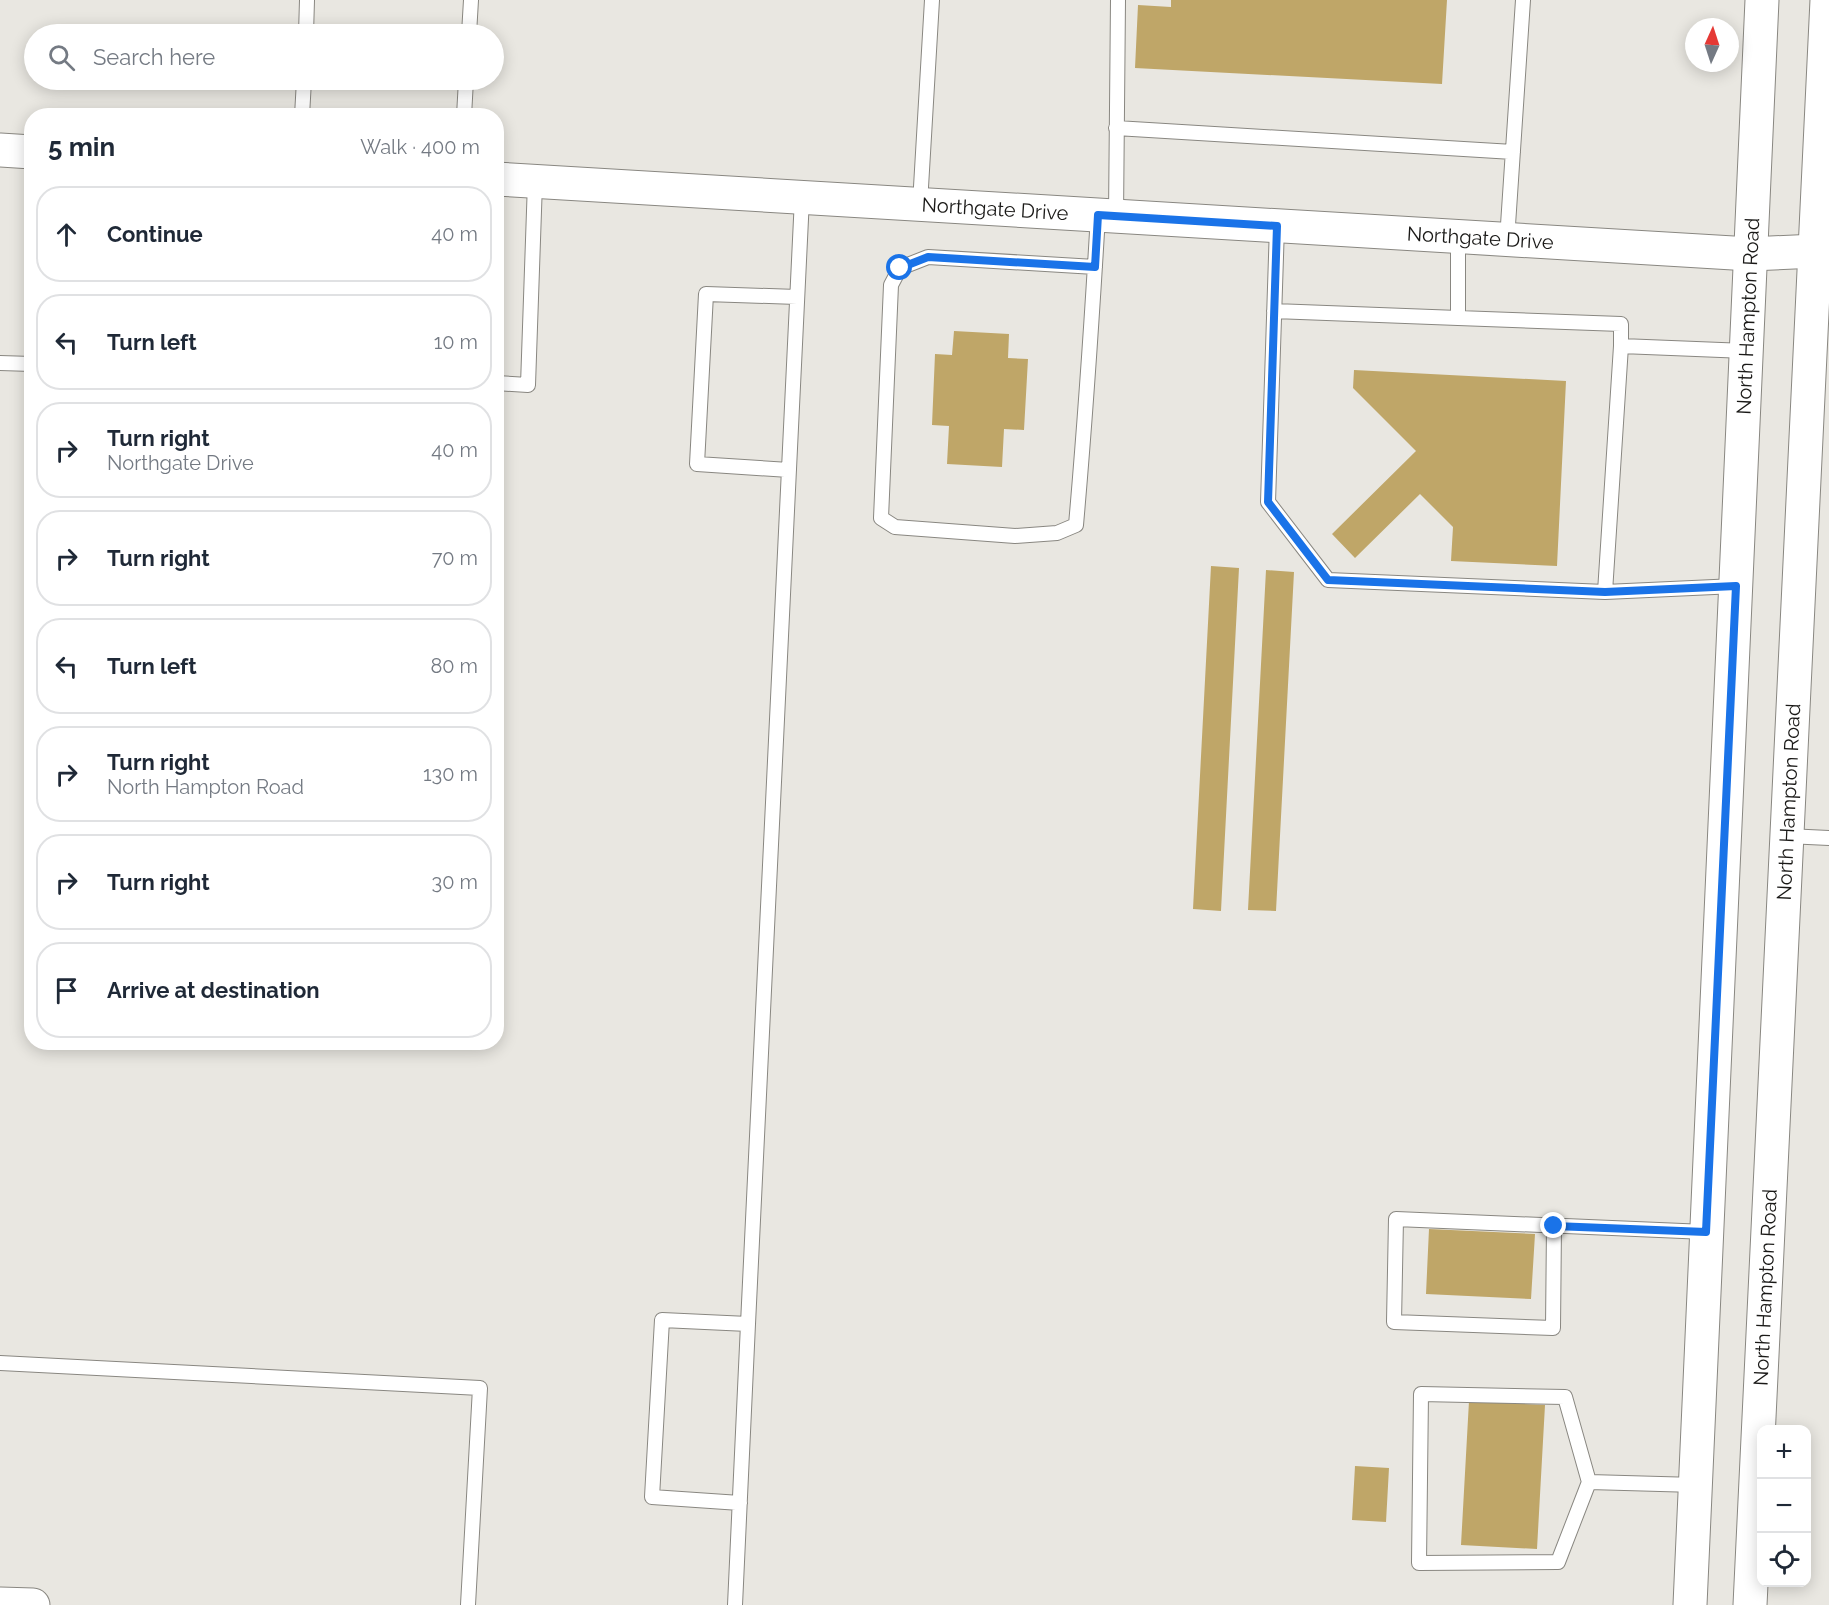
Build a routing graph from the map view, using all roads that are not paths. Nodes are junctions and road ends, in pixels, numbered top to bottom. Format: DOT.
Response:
graph roads {
  1 [pos="307,0"];
  2 [pos="471,0"];
  3 [pos="932,0"];
  4 [pos="1118,0"];
  5 [pos="1523,0"];
  6 [pos="1762,0"];
  7 [pos="1827,0"];
  8 [pos="306,24"];
  9 [pos="470,24"];
  10 [pos="303,90"];
  11 [pos="465,90"];
  12 [pos="302,108"];
  13 [pos="464,108"];
  14 [pos="1116,128"];
  15 [pos="0,150"];
  16 [pos="24,152"];
  17 [pos="1513,152"];
  18 [pos="504,179"];
  19 [pos="535,181"];
  20 [pos="802,198"];
  21 [pos="920,204"];
  22 [pos="1107,215"];
  23 [pos="1277,226"];
  24 [pos="1458,237"];
  25 [pos="1507,240"];
  26 [pos="1822,249"];
  27 [pos="1750,254"];
  28 [pos="1095,267"];
  29 [pos="797,297"];
  30 [pos="1274,311"];
  31 [pos="1458,318"];
  32 [pos="1621,346"];
  33 [pos="1746,351"];
  34 [pos="0,363"];
  35 [pos="24,364"];
  36 [pos="504,384"];
  37 [pos="789,470"];
  38 [pos="1736,586"];
  39 [pos="1605,592"];
  40 [pos="1787,836"];
  41 [pos="1829,838"];
  42 [pos="1554,1226"];
  43 [pos="1706,1232"];
  44 [pos="748,1324"];
  45 [pos="0,1363"];
  46 [pos="1589,1482"];
  47 [pos="1696,1485"];
  48 [pos="740,1503"];
  49 [pos="0,1604"];
  50 [pos="33,1605"];
  51 [pos="468,1605"];
  52 [pos="735,1605"];
  53 [pos="1690,1605"];
  54 [pos="1750,1605"];
  1 -- 8 [label="lane"];
  2 -- 9 [label="lane"];
  3 -- 21 [label="lane"];
  4 -- 14 [label="lane"];
  5 -- 17 [label="lane"];
  6 -- 27 [label="main road, North Hampton Road"];
  7 -- 26 [label="main road, North Hampton Road"];
  10 -- 12 [label="lane"];
  11 -- 13 [label="lane"];
  14 -- 17 [label="lane"];
  14 -- 22 [label="lane"];
  15 -- 16 [label="main road"];
  17 -- 25 [label="lane"];
  18 -- 19 [label="main road, Northgate Drive"];
  19 -- 20 [label="main road, Northgate Drive"];
  19 -- 36 [label="lane"];
  20 -- 21 [label="main road, Northgate Drive"];
  20 -- 29 [label="lane"];
  21 -- 22 [label="main road, Northgate Drive"];
  22 -- 23 [label="main road, Northgate Drive"];
  22 -- 28 [label="lane"];
  23 -- 24 [label="main road, Northgate Drive"];
  23 -- 30 [label="lane"];
  24 -- 25 [label="main road, Northgate Drive"];
  24 -- 31 [label="lane"];
  25 -- 27 [label="main road, Northgate Drive"];
  26 -- 27 [label="main road, Northgate Drive"];
  26 -- 40 [label="main road, North Hampton Road"];
  27 -- 33 [label="main road, North Hampton Road"];
  28 -- 28 [label="lane"];
  29 -- 37 [label="lane"];
  29 -- 37 [label="lane"];
  30 -- 31 [label="lane"];
  30 -- 39 [label="lane"];
  31 -- 32 [label="lane"];
  32 -- 33 [label="lane"];
  32 -- 39 [label="lane"];
  33 -- 38 [label="main road, North Hampton Road"];
  34 -- 35 [label="lane"];
  37 -- 44 [label="lane"];
  38 -- 39 [label="lane"];
  38 -- 43 [label="main road, North Hampton Road"];
  40 -- 41 [label="lane"];
  40 -- 54 [label="main road, North Hampton Road"];
  42 -- 42 [label="lane"];
  42 -- 43 [label="lane"];
  43 -- 47 [label="main road, North Hampton Road"];
  44 -- 48 [label="lane"];
  44 -- 48 [label="lane"];
  45 -- 51 [label="lane"];
  46 -- 46 [label="lane"];
  46 -- 47 [label="lane"];
  47 -- 53 [label="main road, North Hampton Road"];
  48 -- 52 [label="lane"];
  49 -- 50 [label="main road"];
}
